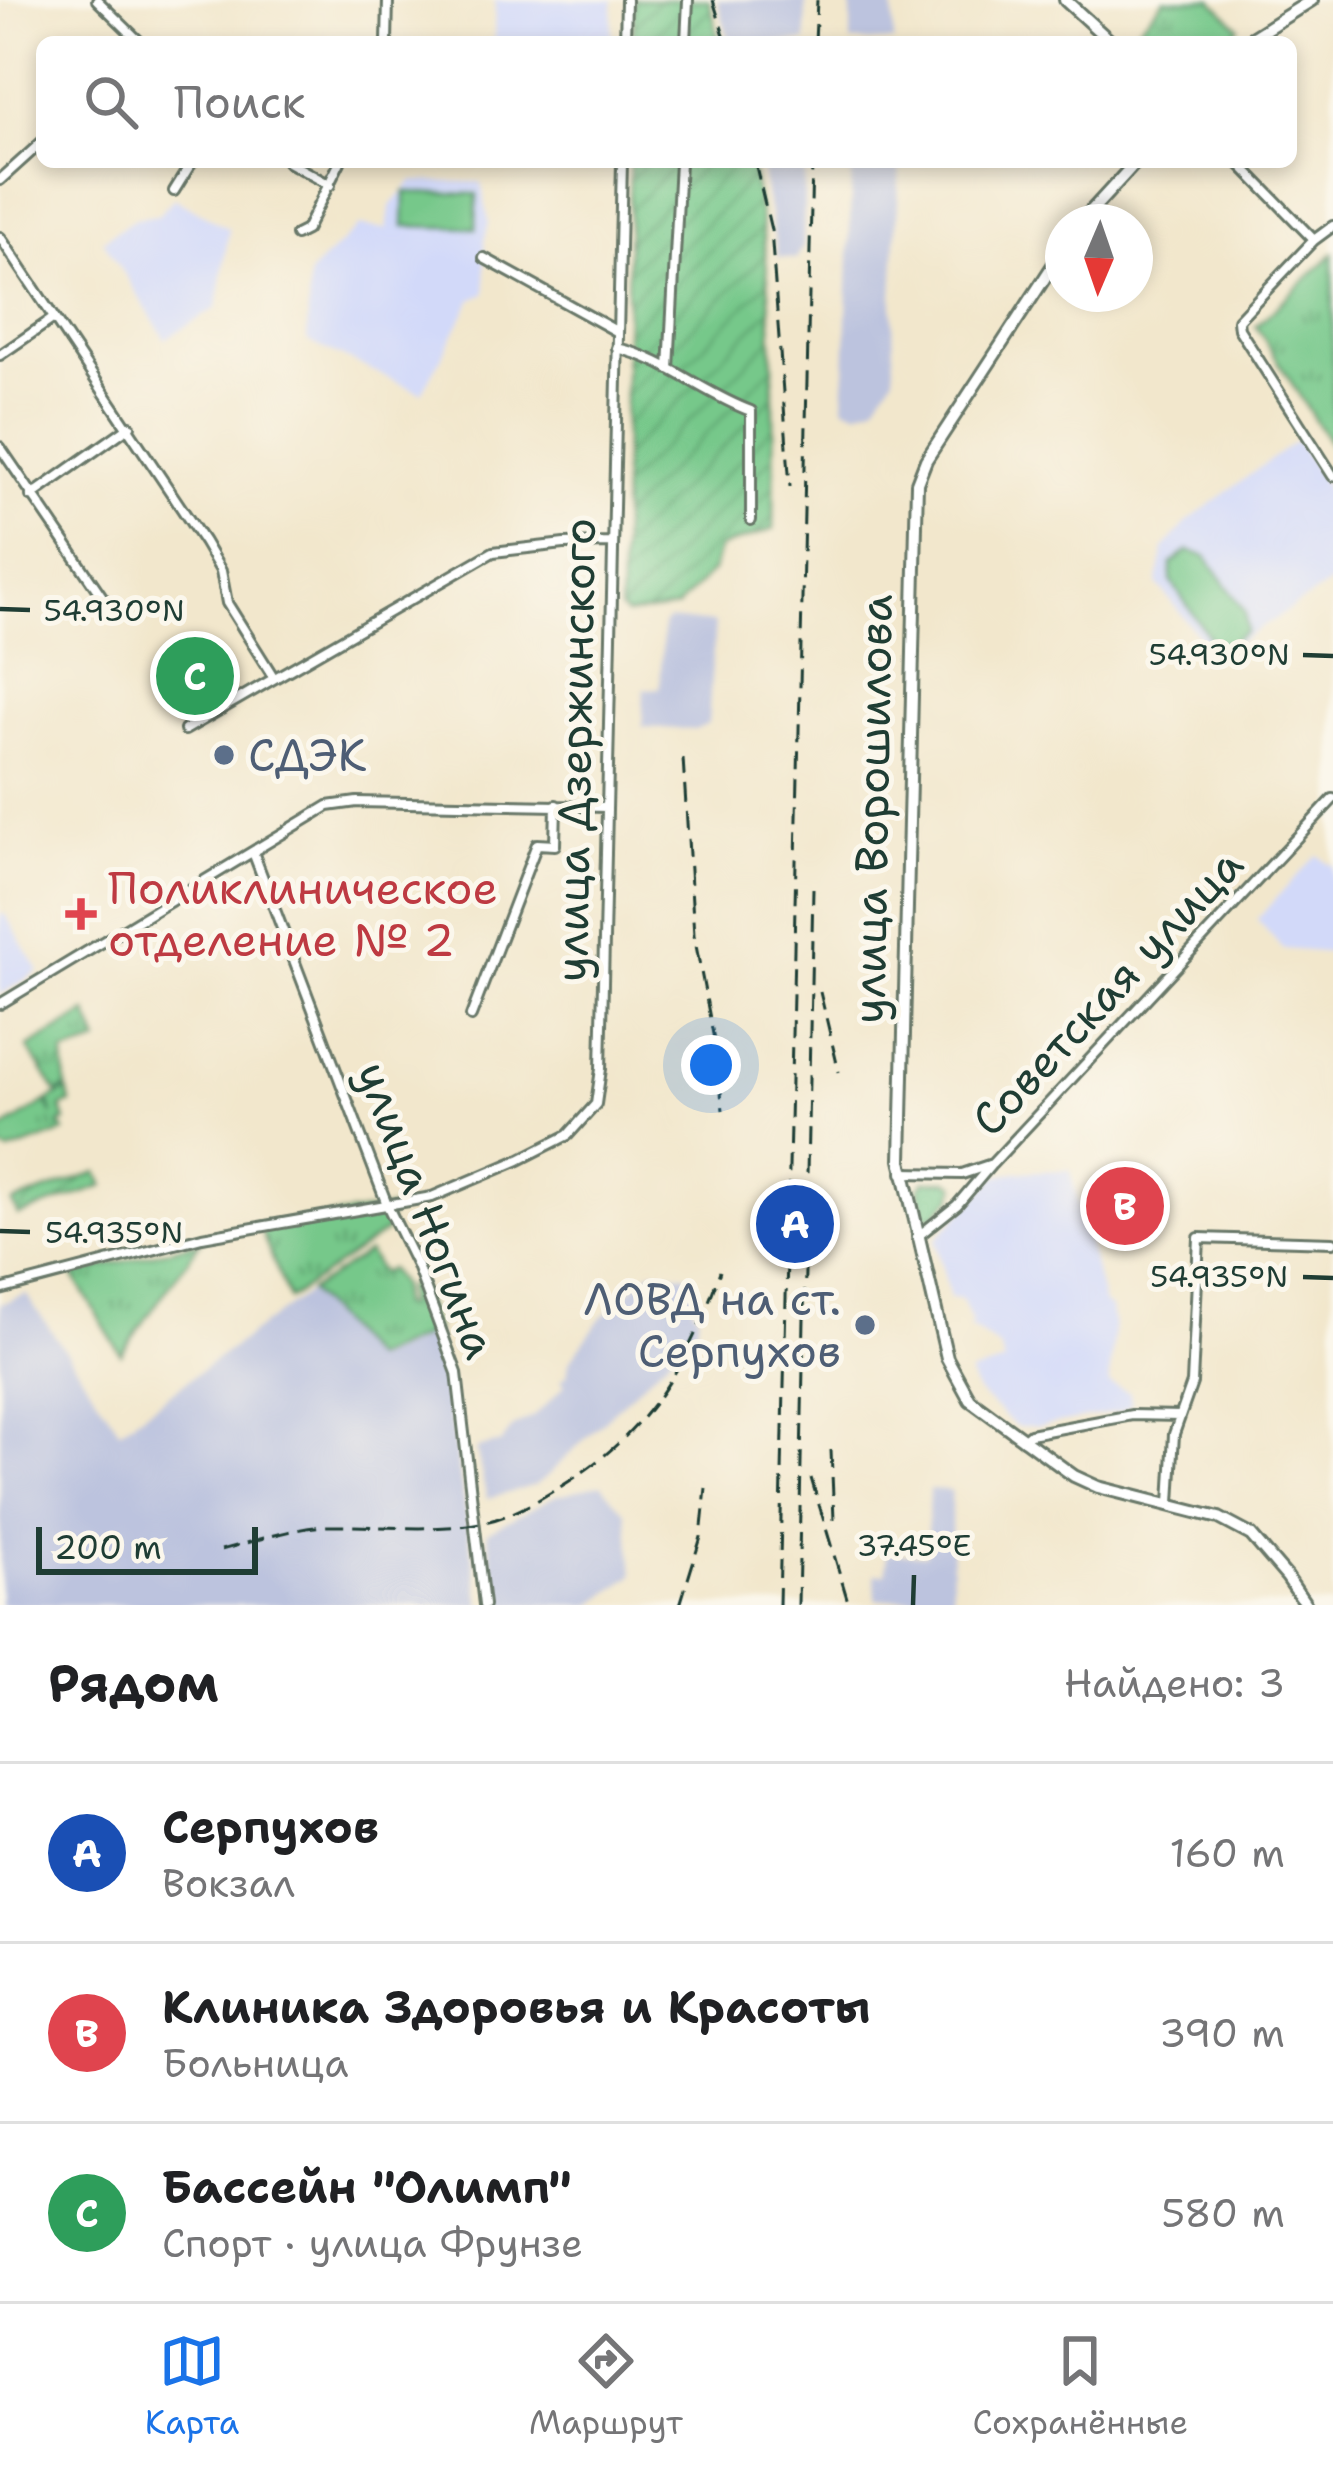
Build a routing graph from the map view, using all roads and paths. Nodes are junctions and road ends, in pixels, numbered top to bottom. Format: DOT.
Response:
graph roads {
  1 [pos="97,0"];
  2 [pos="388,0"];
  3 [pos="626,0"];
  4 [pos="688,0"];
  5 [pos="1065,0"];
  6 [pos="1312,0"];
  7 [pos="134,36"];
  8 [pos="386,36"];
  9 [pos="625,36"];
  10 [pos="686,36"];
  11 [pos="1104,36"];
  12 [pos="1255,36"];
  13 [pos="36,147"];
  14 [pos="188,168"];
  15 [pos="299,168"];
  16 [pos="337,168"];
  17 [pos="622,168"];
  18 [pos="680,168"];
  19 [pos="1131,168"];
  20 [pos="1244,168"];
  21 [pos="0,180"];
  22 [pos="330,185"];
  23 [pos="175,191"];
  24 [pos="1098,204"];
  25 [pos="1333,226"];
  26 [pos="296,235"];
  27 [pos="0,237"];
  28 [pos="1314,240"];
  29 [pos="484,258"];
  30 [pos="1045,278"];
  31 [pos="54,318"];
  32 [pos="618,332"];
  33 [pos="617,347"];
  34 [pos="0,355"];
  35 [pos="669,369"];
  36 [pos="130,426"];
  37 [pos="0,447"];
  38 [pos="1333,476"];
  39 [pos="32,496"];
  40 [pos="751,520"];
  41 [pos="612,543"];
  42 [pos="105,601"];
  43 [pos="274,678"];
  44 [pos="185,730"];
  45 [pos="1333,799"];
  46 [pos="556,806"];
  47 [pos="607,807"];
  48 [pos="253,852"];
  49 [pos="0,1004"];
  50 [pos="471,1016"];
  51 [pos="992,1164"];
  52 [pos="902,1173"];
  53 [pos="950,1173"];
  54 [pos="957,1205"];
  55 [pos="388,1207"];
  56 [pos="916,1237"];
  57 [pos="1333,1242"];
  58 [pos="0,1290"];
  59 [pos="1180,1416"];
  60 [pos="1023,1441"];
  61 [pos="1170,1503"];
  62 [pos="484,1605"];
  63 [pos="1306,1605"];
  1 -- 7 [label="street"];
  2 -- 8 [label="street"];
  3 -- 9 [label="street"];
  4 -- 10 [label="street"];
  5 -- 11 [label="main road"];
  6 -- 12 [label="main road"];
  13 -- 21 [label="street"];
  14 -- 23 [label="street"];
  15 -- 22 [label="street"];
  16 -- 22 [label="street"];
  17 -- 32 [label="street, улица Дзержинского"];
  18 -- 35 [label="street"];
  19 -- 24 [label="main road"];
  20 -- 28 [label="street"];
  22 -- 26 [label="street"];
  25 -- 28 [label="street"];
  27 -- 31 [label="street"];
  28 -- 38 [label="street"];
  29 -- 32 [label="street"];
  30 -- 52 [label="main road, улица Ворошилова"];
  31 -- 34 [label="street"];
  31 -- 36 [label="street"];
  32 -- 33 [label="street, улица Дзержинского"];
  33 -- 35 [label="street"];
  33 -- 41 [label="street, улица Дзержинского"];
  35 -- 40 [label="street"];
  36 -- 39 [label="street"];
  36 -- 43 [label="street"];
  37 -- 39 [label="street"];
  39 -- 42 [label="street"];
  41 -- 43 [label="street"];
  41 -- 47 [label="street, улица Дзержинского"];
  43 -- 44 [label="street"];
  45 -- 51 [label="street, Советская улица"];
  46 -- 47 [label="street"];
  46 -- 48 [label="street"];
  46 -- 50 [label="street"];
  47 -- 55 [label="street, улица Дзержинского"];
  48 -- 49 [label="street"];
  48 -- 55 [label="street, улица Ногина"];
  51 -- 53 [label="street, Советская улица"];
  51 -- 54 [label="street"];
  52 -- 53 [label="street, Советская улица"];
  52 -- 56 [label="main road, улица Ворошилова"];
  53 -- 54 [label="street"];
  54 -- 56 [label="street"];
  55 -- 58 [label="street, улица Дзержинского"];
  55 -- 62 [label="street, улица Ногина"];
  56 -- 60 [label="main road, улица Ворошилова"];
  57 -- 59 [label="street"];
  59 -- 60 [label="street"];
  59 -- 61 [label="street"];
  60 -- 61 [label="main road"];
  61 -- 63 [label="main road"];
}
